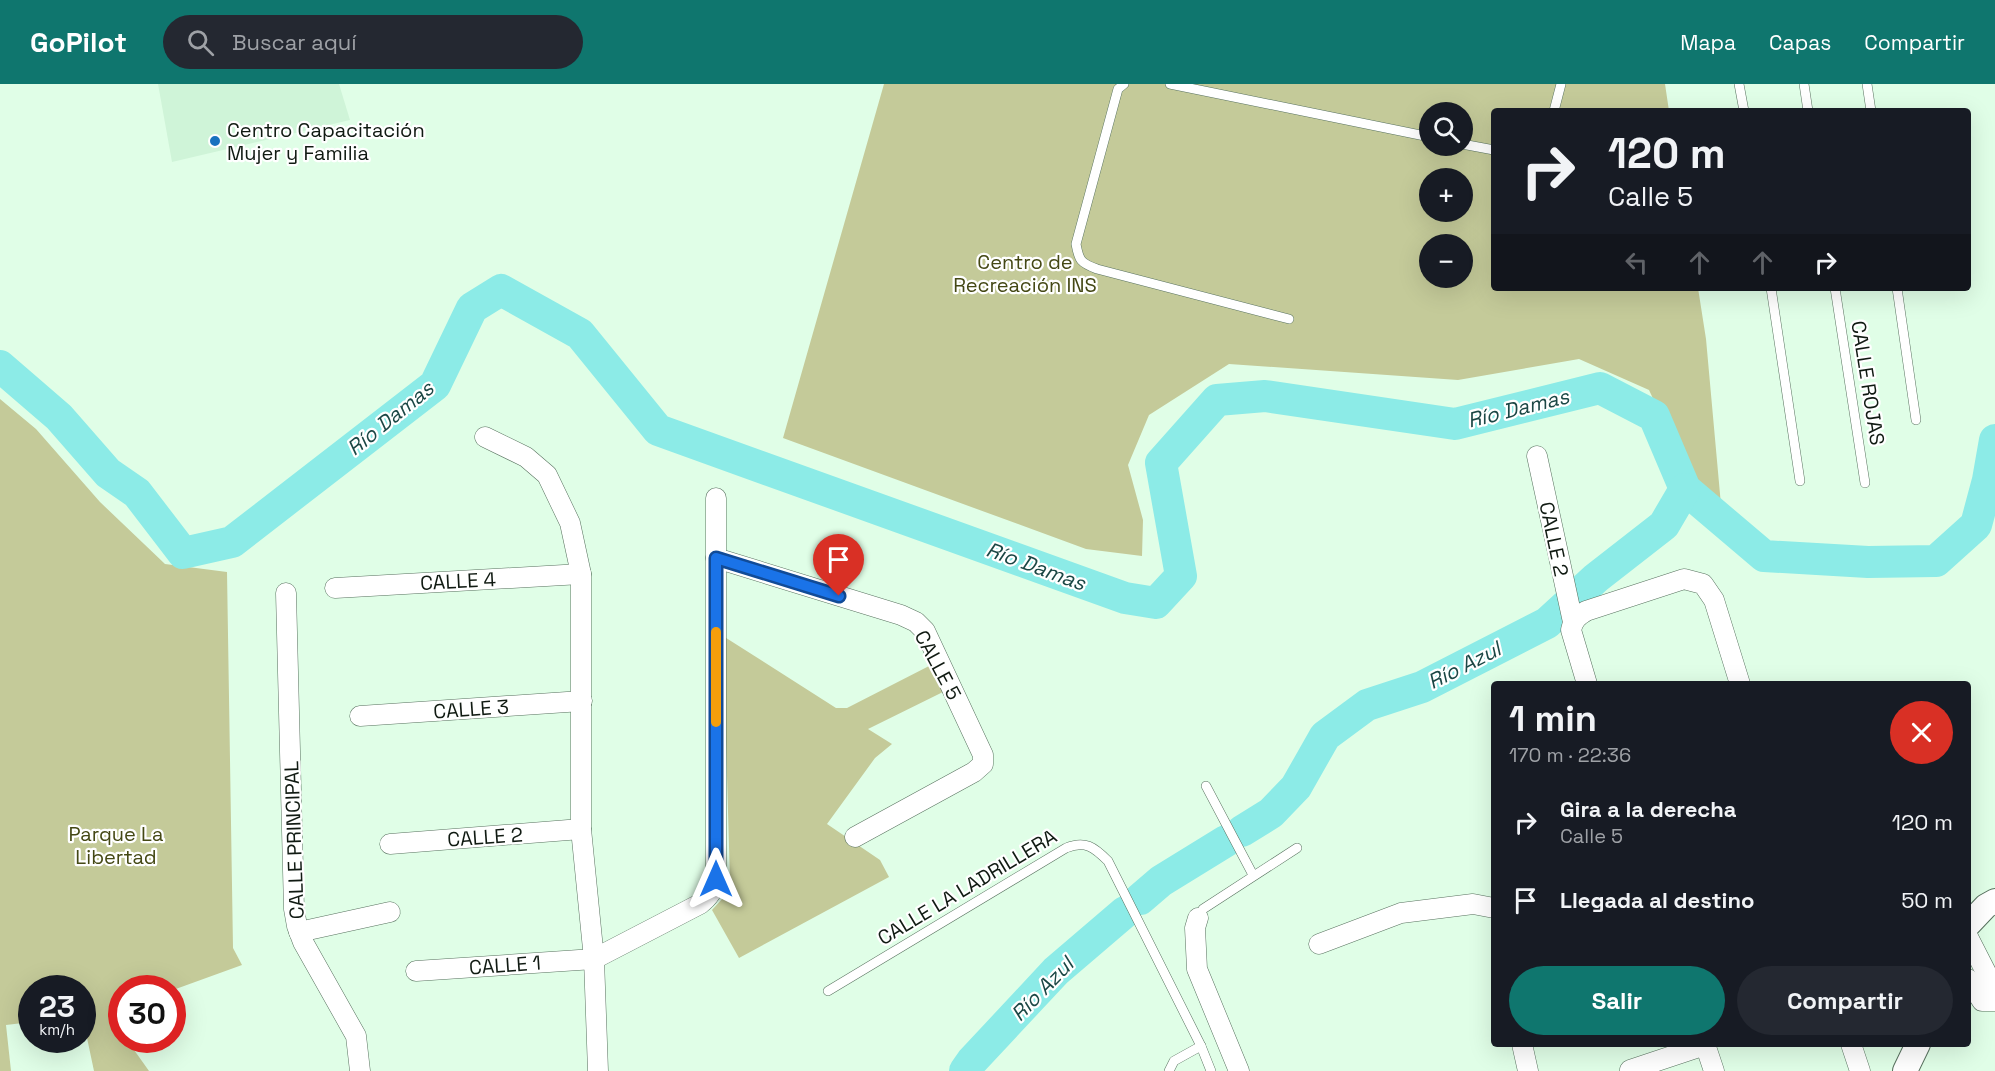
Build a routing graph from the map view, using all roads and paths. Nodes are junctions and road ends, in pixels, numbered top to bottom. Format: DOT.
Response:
graph roads {
  1 [pos="1124,84"];
  2 [pos="1170,84"];
  3 [pos="1561,84"];
  4 [pos="1739,84"];
  5 [pos="1804,84"];
  6 [pos="1867,84"];
  7 [pos="1555,108"];
  8 [pos="1743,108"];
  9 [pos="1808,108"];
  10 [pos="1871,108"];
  11 [pos="1419,135"];
  12 [pos="1473,146"];
  13 [pos="1491,149"];
  14 [pos="1771,291"];
  15 [pos="1835,291"];
  16 [pos="1897,291"];
  17 [pos="1289,319"];
  18 [pos="1916,420"];
  19 [pos="485,437"];
  20 [pos="1537,456"];
  21 [pos="1800,481"];
  22 [pos="1864,483"];
  23 [pos="716,498"];
  24 [pos="716,558"];
  25 [pos="581,574"];
  26 [pos="335,588"];
  27 [pos="286,593"];
  28 [pos="1572,618"];
  29 [pos="1586,681"];
  30 [pos="1739,681"];
  31 [pos="582,701"];
  32 [pos="360,716"];
  33 [pos="1206,786"];
  34 [pos="581,830"];
  35 [pos="855,837"];
  36 [pos="390,844"];
  37 [pos="1297,848"];
  38 [pos="1253,875"];
  39 [pos="1995,901"];
  40 [pos="1491,907"];
  41 [pos="390,912"];
  42 [pos="1198,918"];
  43 [pos="1971,922"];
  44 [pos="299,932"];
  45 [pos="1971,943"];
  46 [pos="1319,944"];
  47 [pos="594,959"];
  48 [pos="416,971"];
  49 [pos="1971,984"];
  50 [pos="1995,990"];
  51 [pos="828,991"];
  52 [pos="1995,1001"];
  53 [pos="1202,1046"];
  54 [pos="1523,1047"];
  55 [pos="1699,1047"];
  56 [pos="1706,1047"];
  57 [pos="1852,1047"];
  58 [pos="1917,1047"];
  59 [pos="1630,1070"];
  60 [pos="360,1071"];
  61 [pos="598,1071"];
  62 [pos="1168,1071"];
  63 [pos="1211,1071"];
  64 [pos="1239,1071"];
  65 [pos="1528,1071"];
  66 [pos="1714,1071"];
  67 [pos="1860,1071"];
  68 [pos="1905,1071"];
  1 -- 17 [label="lane"];
  2 -- 11 [label="lane"];
  3 -- 7 [label="lane"];
  4 -- 8 [label="lane"];
  5 -- 9 [label="lane"];
  6 -- 10 [label="lane"];
  12 -- 13 [label="lane"];
  14 -- 21 [label="lane"];
  15 -- 22 [label="lane, CALLE ROJAS"];
  16 -- 18 [label="lane"];
  19 -- 25 [label="street"];
  20 -- 28 [label="street, CALLE 2"];
  23 -- 24 [label="street"];
  24 -- 35 [label="street, CALLE 5"];
  24 -- 47 [label="street"];
  25 -- 26 [label="street, CALLE 4"];
  25 -- 31 [label="street"];
  27 -- 44 [label="street, CALLE PRINCIPAL"];
  28 -- 29 [label="street, CALLE 2"];
  28 -- 30 [label="street"];
  31 -- 32 [label="street, CALLE 3"];
  31 -- 34 [label="street"];
  33 -- 38 [label="lane"];
  34 -- 36 [label="street, CALLE 2"];
  34 -- 47 [label="street"];
  37 -- 38 [label="lane"];
  38 -- 42 [label="lane"];
  39 -- 43 [label="street"];
  40 -- 46 [label="street"];
  41 -- 44 [label="street"];
  42 -- 64 [label="street"];
  44 -- 60 [label="street, CALLE PRINCIPAL"];
  45 -- 50 [label="street"];
  47 -- 48 [label="street, CALLE 1"];
  47 -- 61 [label="street"];
  49 -- 52 [label="street"];
  51 -- 53 [label="lane, CALLE LA LADRILLERA"];
  53 -- 62 [label="lane"];
  53 -- 63 [label="lane, CALLE LA LADRILLERA"];
  54 -- 65 [label="street"];
  55 -- 59 [label="street"];
  56 -- 66 [label="street"];
  57 -- 67 [label="street"];
  58 -- 68 [label="street"];
}
